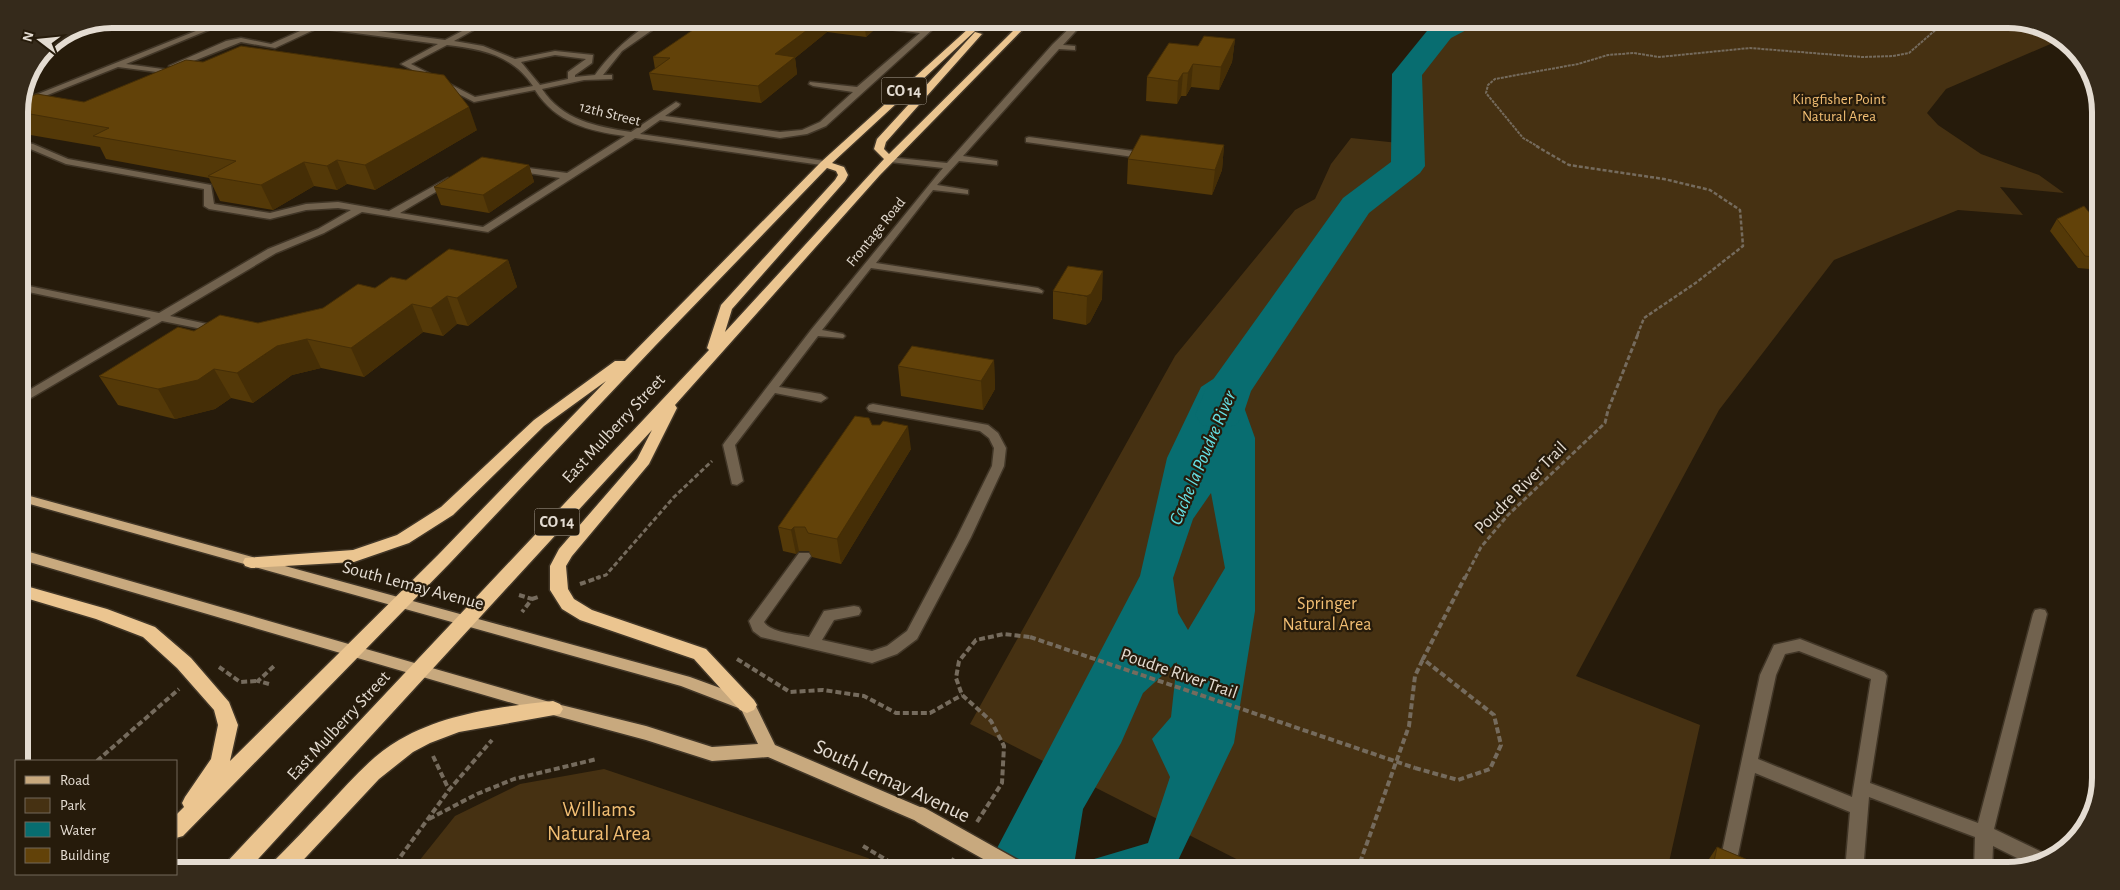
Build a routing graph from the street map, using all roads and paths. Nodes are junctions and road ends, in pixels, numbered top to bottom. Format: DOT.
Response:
graph roads {
  1 [pos="210,28"];
  2 [pos="311,28"];
  3 [pos="341,28"];
  4 [pos="473,28"];
  5 [pos="651,28"];
  6 [pos="893,28"];
  7 [pos="932,28"];
  8 [pos="974,28"];
  9 [pos="983,28"];
  10 [pos="1020,28"];
  11 [pos="1074,28"];
  12 [pos="1938,28"];
  13 [pos="927,32"];
  14 [pos="446,42"];
  15 [pos="1056,46"];
  16 [pos="1072,48"];
  17 [pos="515,61"];
  18 [pos="118,65"];
  19 [pos="162,71"];
  20 [pos="182,74"];
  21 [pos="598,76"];
  22 [pos="609,77"];
  23 [pos="572,80"];
  24 [pos="813,84"];
  25 [pos="536,87"];
  26 [pos="859,90"];
  27 [pos="29,100"];
  28 [pos="676,104"];
  29 [pos="658,117"];
  30 [pos="632,135"];
  31 [pos="1029,140"];
  32 [pos="28,146"];
  33 [pos="890,158"];
  34 [pos="956,158"];
  35 [pos="1162,158"];
  36 [pos="994,163"];
  37 [pos="825,164"];
  38 [pos="949,166"];
  39 [pos="510,167"];
  40 [pos="457,176"];
  41 [pos="567,176"];
  42 [pos="931,187"];
  43 [pos="965,192"];
  44 [pos="362,208"];
  45 [pos="392,213"];
  46 [pos="869,265"];
  47 [pos="28,289"];
  48 [pos="1038,291"];
  49 [pos="160,317"];
  50 [pos="225,331"];
  51 [pos="815,332"];
  52 [pos="839,336"];
  53 [pos="650,342"];
  54 [pos="713,352"];
  55 [pos="771,389"];
  56 [pos="677,394"];
  57 [pos="28,396"];
  58 [pos="821,398"];
  59 [pos="873,408"];
  60 [pos="729,445"];
  61 [pos="737,481"];
  62 [pos="28,500"];
  63 [pos="804,556"];
  64 [pos="28,557"];
  65 [pos="251,562"];
  66 [pos="581,592"];
  67 [pos="28,593"];
  68 [pos="518,595"];
  69 [pos="398,603"];
  70 [pos="854,611"];
  71 [pos="522,612"];
  72 [pos="2040,614"];
  73 [pos="465,620"];
  74 [pos="813,643"];
  75 [pos="351,652"];
  76 [pos="732,656"];
  77 [pos="1423,659"];
  78 [pos="274,666"];
  79 [pos="210,670"];
  80 [pos="419,671"];
  81 [pos="258,681"];
  82 [pos="269,684"];
  83 [pos="181,687"];
  84 [pos="962,695"];
  85 [pos="746,705"];
  86 [pos="553,709"];
  87 [pos="495,737"];
  88 [pos="429,749"];
  89 [pos="768,750"];
  90 [pos="597,759"];
  91 [pos="98,760"];
  92 [pos="1749,763"];
  93 [pos="1861,787"];
  94 [pos="449,790"];
  95 [pos="1859,808"];
  96 [pos="428,819"];
  97 [pos="178,824"];
  98 [pos="178,825"];
  99 [pos="971,831"];
  100 [pos="1984,834"];
  101 [pos="862,846"];
  102 [pos="956,855"];
  103 [pos="2036,858"];
  104 [pos="241,862"];
  105 [pos="287,862"];
  106 [pos="397,862"];
  107 [pos="890,862"];
  108 [pos="952,862"];
  109 [pos="1005,862"];
  110 [pos="1360,862"];
  111 [pos="1727,862"];
  112 [pos="1855,862"];
  113 [pos="1983,862"];
  1 -- 18 [label="street"];
  2 -- 19 [label="street"];
  3 -- 14 [label="street, 12th Street"];
  4 -- 14 [label="street"];
  5 -- 21 [label="street"];
  6 -- 13 [label="street"];
  7 -- 13 [label="street"];
  8 -- 37 [label="highway, East Mulberry Street / CO 14"];
  9 -- 33 [label="highway"];
  10 -- 33 [label="highway, East Mulberry Street / CO 14"];
  11 -- 15 [label="street, Frontage Road"];
  12 -- 77 [label="path, Poudre River Trail"];
  13 -- 26 [label="street"];
  14 -- 17 [label="street, 12th Street"];
  14 -- 25 [label="street"];
  15 -- 16 [label="street"];
  15 -- 34 [label="street, Frontage Road"];
  17 -- 23 [label="street"];
  17 -- 25 [label="street, 12th Street"];
  18 -- 19 [label="street"];
  18 -- 27 [label="street"];
  19 -- 20 [label="street"];
  21 -- 22 [label="street"];
  21 -- 23 [label="street"];
  23 -- 25 [label="street"];
  24 -- 26 [label="street"];
  25 -- 30 [label="street, 12th Street"];
  26 -- 29 [label="street"];
  28 -- 29 [label="street"];
  29 -- 30 [label="street"];
  30 -- 37 [label="street, 12th Street"];
  30 -- 41 [label="street"];
  31 -- 35 [label="street"];
  32 -- 44 [label="street"];
  33 -- 38 [label="street"];
  33 -- 54 [label="highway, East Mulberry Street / CO 14"];
  34 -- 36 [label="street"];
  34 -- 38 [label="street, Frontage Road"];
  37 -- 53 [label="highway, East Mulberry Street / CO 14"];
  37 -- 54 [label="highway"];
  38 -- 42 [label="street, Frontage Road"];
  39 -- 41 [label="street"];
  40 -- 45 [label="street"];
  41 -- 45 [label="street"];
  42 -- 43 [label="street"];
  42 -- 46 [label="street, Frontage Road"];
  44 -- 45 [label="street"];
  44 -- 49 [label="street"];
  46 -- 48 [label="street"];
  46 -- 51 [label="street, Frontage Road"];
  47 -- 49 [label="street"];
  49 -- 50 [label="street"];
  49 -- 57 [label="street"];
  51 -- 52 [label="street"];
  51 -- 55 [label="street, Frontage Road"];
  53 -- 65 [label="highway"];
  53 -- 69 [label="highway, East Mulberry Street / CO 14"];
  54 -- 56 [label="highway, East Mulberry Street / CO 14"];
  55 -- 58 [label="street"];
  55 -- 60 [label="street, Frontage Road"];
  56 -- 73 [label="highway, East Mulberry Street / CO 14"];
  56 -- 85 [label="highway"];
  59 -- 74 [label="street"];
  60 -- 61 [label="street"];
  60 -- 66 [label="path"];
  62 -- 65 [label="main road, South Lemay Avenue"];
  63 -- 74 [label="street"];
  64 -- 75 [label="main road, South Lemay Avenue"];
  65 -- 69 [label="main road, South Lemay Avenue"];
  67 -- 97 [label="highway"];
  68 -- 71 [label="path"];
  69 -- 73 [label="main road, South Lemay Avenue"];
  69 -- 75 [label="highway, East Mulberry Street / CO 14"];
  70 -- 74 [label="street"];
  72 -- 100 [label="street"];
  73 -- 80 [label="highway, East Mulberry Street / CO 14"];
  73 -- 85 [label="main road, South Lemay Avenue"];
  75 -- 80 [label="main road, South Lemay Avenue"];
  75 -- 98 [label="highway, East Mulberry Street / CO 14"];
  76 -- 84 [label="path"];
  77 -- 84 [label="path, Poudre River Trail, bridge"];
  77 -- 110 [label="path"];
  78 -- 81 [label="path"];
  79 -- 81 [label="path"];
  80 -- 86 [label="main road, South Lemay Avenue"];
  80 -- 104 [label="highway, East Mulberry Street / CO 14"];
  81 -- 82 [label="path"];
  83 -- 91 [label="path"];
  84 -- 99 [label="path"];
  85 -- 89 [label="main road"];
  86 -- 89 [label="main road, South Lemay Avenue"];
  86 -- 105 [label="highway"];
  87 -- 94 [label="path"];
  88 -- 94 [label="path"];
  89 -- 109 [label="main road, South Lemay Avenue, bridge"];
  90 -- 96 [label="path"];
  92 -- 93 [label="street"];
  92 -- 95 [label="street"];
  92 -- 111 [label="street"];
  93 -- 95 [label="street"];
  93 -- 100 [label="street"];
  94 -- 96 [label="path"];
  95 -- 112 [label="street"];
  96 -- 106 [label="path"];
  100 -- 103 [label="street"];
  100 -- 113 [label="street"];
  101 -- 107 [label="path"];
  102 -- 108 [label="path"];
}
